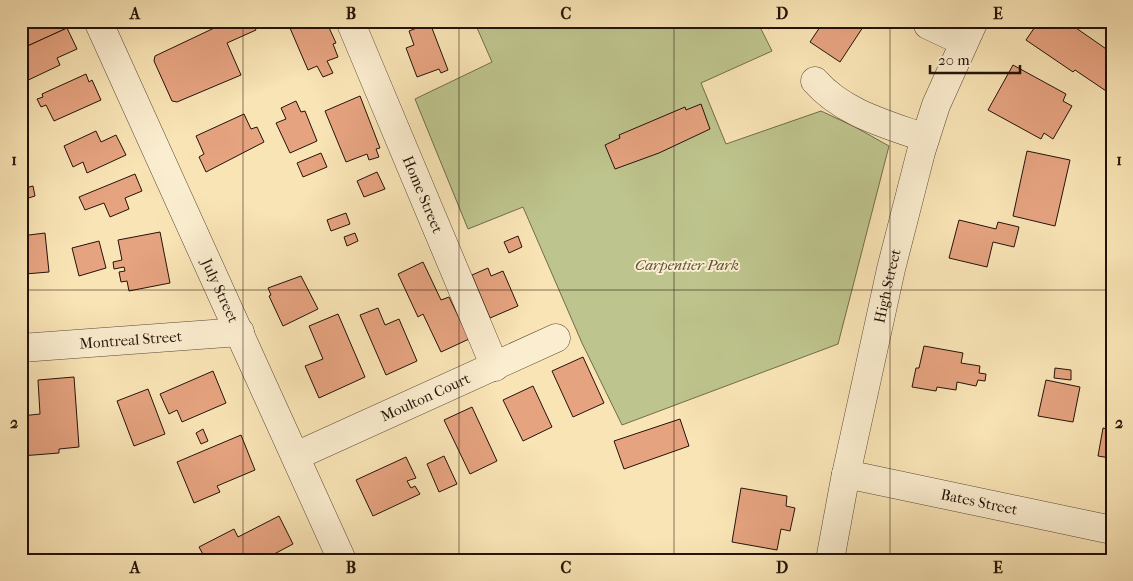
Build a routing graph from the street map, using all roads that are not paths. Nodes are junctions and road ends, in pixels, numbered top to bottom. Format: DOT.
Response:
graph roads {
  1 [pos="98,21"];
  2 [pos="350,21"];
  3 [pos="928,25"];
  4 [pos="969,32"];
  5 [pos="814,81"];
  6 [pos="925,138"];
  7 [pos="240,332"];
  8 [pos="556,338"];
  9 [pos="21,348"];
  10 [pos="495,367"];
  11 [pos="296,456"];
  12 [pos="846,474"];
  13 [pos="1112,530"];
  14 [pos="342,560"];
  15 [pos="830,560"];
  1 -- 7 [label="street, July Street"];
  2 -- 10 [label="street, Home Street"];
  3 -- 4 [label="street"];
  4 -- 6 [label="street, High Street"];
  5 -- 6 [label="street"];
  6 -- 12 [label="street, High Street"];
  7 -- 9 [label="street, Montreal Street"];
  7 -- 11 [label="street, July Street"];
  8 -- 10 [label="street, Moulton Court"];
  10 -- 11 [label="street, Moulton Court"];
  11 -- 14 [label="street, July Street"];
  12 -- 13 [label="street, Bates Street"];
  12 -- 15 [label="street, High Street"];
}
